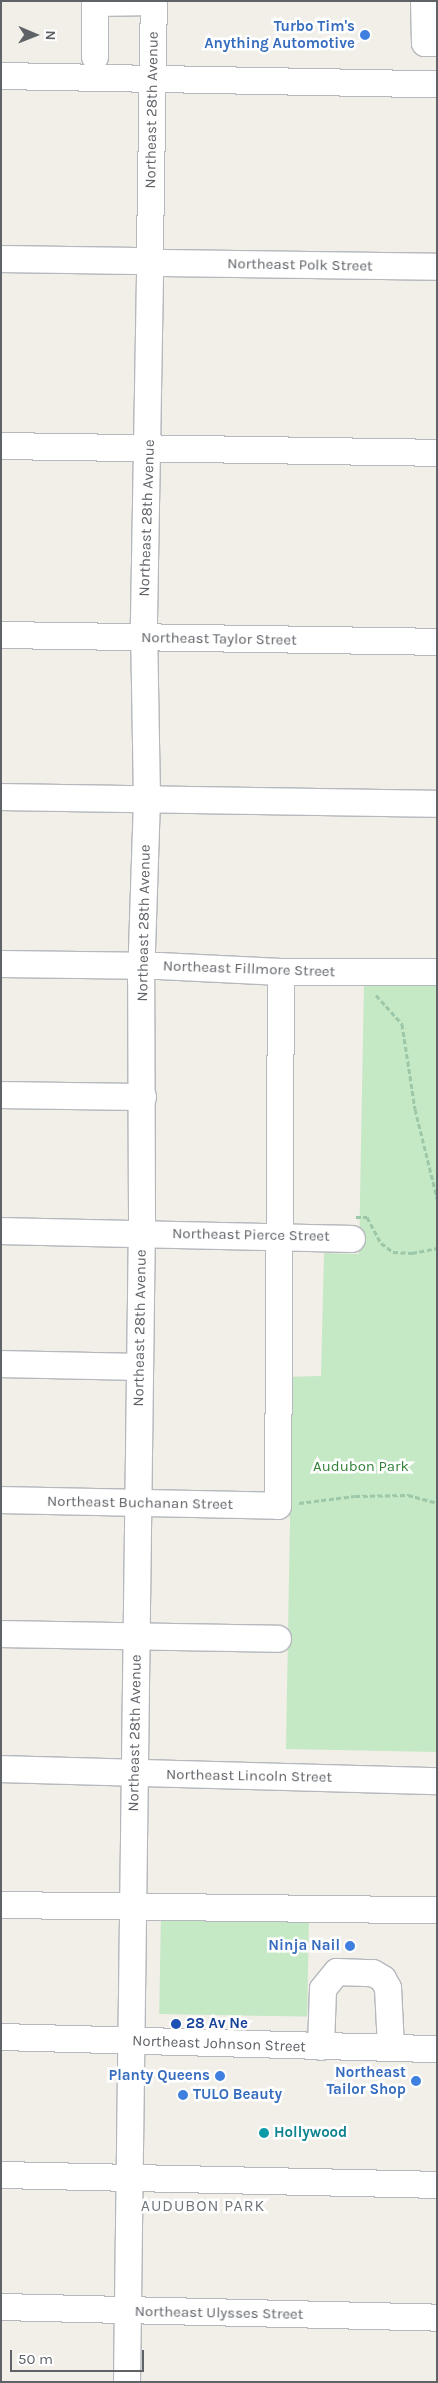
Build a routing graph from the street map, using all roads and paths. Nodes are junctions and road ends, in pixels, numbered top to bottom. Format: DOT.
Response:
graph roads {
  1 [pos="424,1"];
  2 [pos="95,2"];
  3 [pos="154,2"];
  4 [pos="437,43"];
  5 [pos="95,57"];
  6 [pos="1,76"];
  7 [pos="153,80"];
  8 [pos="437,84"];
  9 [pos="1,259"];
  10 [pos="150,262"];
  11 [pos="437,268"];
  12 [pos="1,446"];
  13 [pos="149,448"];
  14 [pos="437,453"];
  15 [pos="1,635"];
  16 [pos="144,638"];
  17 [pos="437,642"];
  18 [pos="1,797"];
  19 [pos="147,799"];
  20 [pos="437,804"];
  21 [pos="1,964"];
  22 [pos="141,965"];
  23 [pos="281,972"];
  24 [pos="437,972"];
  25 [pos="374,992"];
  26 [pos="1,1096"];
  27 [pos="143,1097"];
  28 [pos="437,1198"];
  29 [pos="1,1231"];
  30 [pos="142,1232"];
  31 [pos="281,1235"];
  32 [pos="349,1238"];
  33 [pos="437,1248"];
  34 [pos="1,1364"];
  35 [pos="140,1367"];
  36 [pos="1,1500"];
  37 [pos="437,1503"];
  38 [pos="138,1504"];
  39 [pos="278,1506"];
  40 [pos="1,1634"];
  41 [pos="137,1636"];
  42 [pos="278,1639"];
  43 [pos="1,1769"];
  44 [pos="134,1773"];
  45 [pos="437,1781"];
  46 [pos="1,1905"];
  47 [pos="132,1908"];
  48 [pos="437,1910"];
  49 [pos="1,2037"];
  50 [pos="131,2041"];
  51 [pos="321,2047"];
  52 [pos="391,2048"];
  53 [pos="437,2049"];
  54 [pos="1,2175"];
  55 [pos="130,2178"];
  56 [pos="437,2185"];
  57 [pos="1,2308"];
  58 [pos="128,2311"];
  59 [pos="437,2318"];
  60 [pos="127,2382"];
  1 -- 4 [label="street"];
  2 -- 3 [label="street"];
  2 -- 5 [label="street"];
  3 -- 7 [label="street, Northeast 28th Avenue"];
  6 -- 7 [label="street"];
  7 -- 8 [label="street"];
  7 -- 10 [label="street, Northeast 28th Avenue"];
  9 -- 10 [label="street, Northeast Polk Street"];
  10 -- 11 [label="street, Northeast Polk Street"];
  10 -- 13 [label="street, Northeast 28th Avenue"];
  12 -- 13 [label="street"];
  13 -- 14 [label="street"];
  13 -- 16 [label="street, Northeast 28th Avenue"];
  15 -- 16 [label="street, Northeast Taylor Street"];
  16 -- 17 [label="street, Northeast Taylor Street"];
  16 -- 19 [label="street, Northeast 28th Avenue"];
  18 -- 19 [label="street"];
  19 -- 20 [label="street"];
  19 -- 22 [label="street, Northeast 28th Avenue"];
  21 -- 22 [label="street, Northeast Fillmore Street"];
  22 -- 23 [label="street, Northeast Fillmore Street"];
  22 -- 27 [label="street, Northeast 28th Avenue"];
  23 -- 24 [label="street, Northeast Fillmore Street"];
  23 -- 31 [label="street"];
  25 -- 28 [label="path"];
  26 -- 27 [label="street"];
  27 -- 30 [label="street, Northeast 28th Avenue"];
  29 -- 30 [label="street, Northeast Pierce Street"];
  30 -- 31 [label="street, Northeast Pierce Street"];
  30 -- 35 [label="street, Northeast 28th Avenue"];
  31 -- 32 [label="street, Northeast Pierce Street"];
  31 -- 39 [label="street"];
  32 -- 33 [label="path"];
  34 -- 35 [label="street"];
  35 -- 38 [label="street, Northeast 28th Avenue"];
  36 -- 38 [label="street, Northeast Buchanan Street"];
  37 -- 39 [label="path"];
  38 -- 39 [label="street, Northeast Buchanan Street"];
  38 -- 41 [label="street, Northeast 28th Avenue"];
  40 -- 41 [label="street"];
  41 -- 42 [label="street"];
  41 -- 44 [label="street, Northeast 28th Avenue"];
  43 -- 44 [label="street, Northeast Lincoln Street"];
  44 -- 45 [label="street, Northeast Lincoln Street"];
  44 -- 47 [label="street, Northeast 28th Avenue"];
  46 -- 47 [label="street"];
  47 -- 48 [label="street"];
  47 -- 50 [label="street, Northeast 28th Avenue"];
  49 -- 50 [label="street, Northeast Johnson Street"];
  50 -- 51 [label="street, Northeast Johnson Street"];
  50 -- 55 [label="street, Northeast 28th Avenue"];
  51 -- 52 [label="street, Northeast Johnson Street"];
  51 -- 52 [label="street"];
  52 -- 53 [label="street, Northeast Johnson Street"];
  54 -- 55 [label="street"];
  55 -- 56 [label="street"];
  55 -- 58 [label="street, Northeast 28th Avenue"];
  57 -- 58 [label="street, Northeast Ulysses Street"];
  58 -- 59 [label="street, Northeast Ulysses Street"];
  58 -- 60 [label="street, Northeast 28th Avenue"];
}
